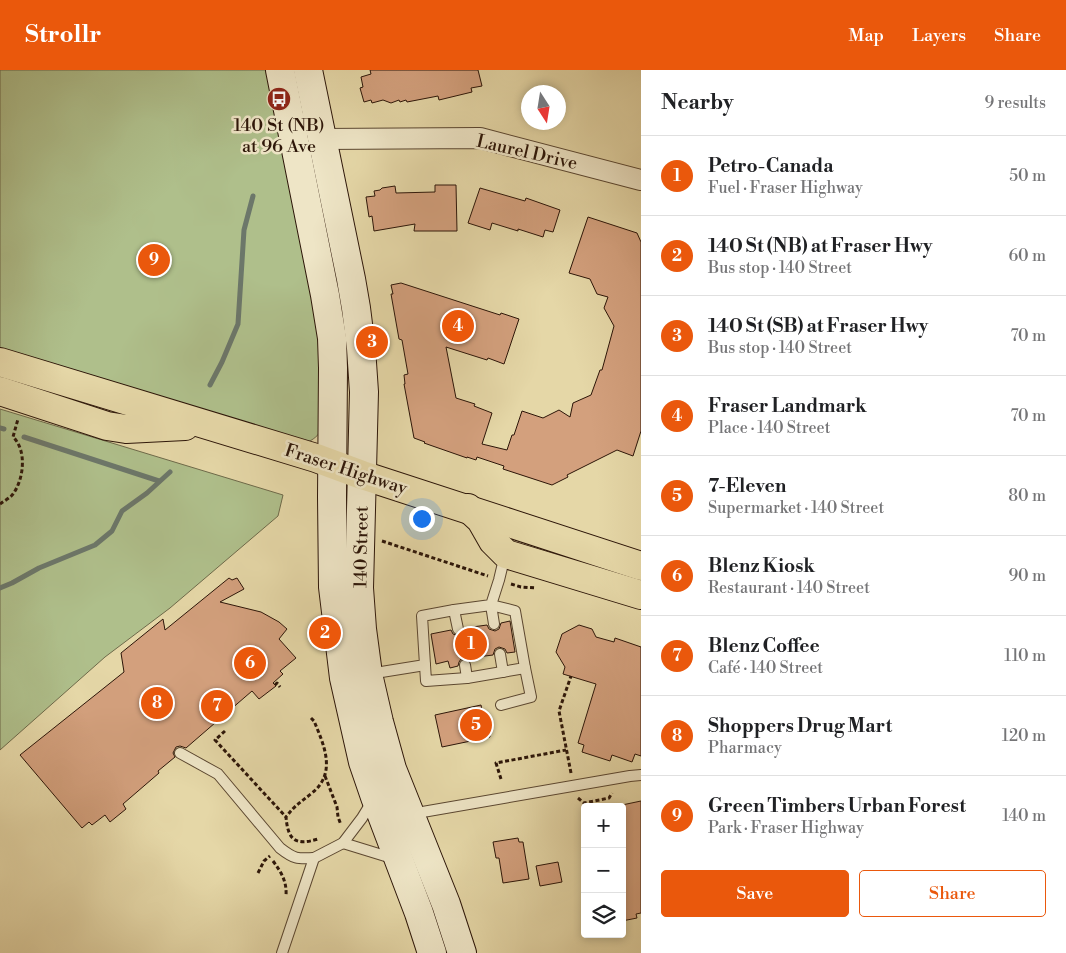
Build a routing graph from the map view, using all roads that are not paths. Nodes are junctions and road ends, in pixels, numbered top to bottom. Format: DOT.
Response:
graph roads {
  1 [pos="280,70"];
  2 [pos="308,70"];
  3 [pos="322,139"];
  4 [pos="641,180"];
  5 [pos="0,362"];
  6 [pos="0,391"];
  7 [pos="224,430"];
  8 [pos="332,464"];
  9 [pos="362,474"];
  10 [pos="468,508"];
  11 [pos="506,554"];
  12 [pos="641,566"];
  13 [pos="641,595"];
  14 [pos="491,605"];
  15 [pos="454,610"];
  16 [pos="494,624"];
  17 [pos="458,629"];
  18 [pos="500,654"];
  19 [pos="426,665"];
  20 [pos="465,665"];
  21 [pos="525,668"];
  22 [pos="503,672"];
  23 [pos="368,674"];
  24 [pos="467,678"];
  25 [pos="501,705"];
  26 [pos="180,753"];
  27 [pos="641,775"];
  28 [pos="375,797"];
  29 [pos="410,815"];
  30 [pos="343,843"];
  31 [pos="314,858"];
  32 [pos="398,860"];
  33 [pos="282,953"];
  34 [pos="432,953"];
  35 [pos="462,953"];
  1 -- 8 [label="main road, 140 Street"];
  2 -- 3 [label="main road, 140 Street"];
  3 -- 4 [label="street, Laurel Drive"];
  3 -- 9 [label="main road, 140 Street"];
  5 -- 7 [label="main road, Fraser Highway"];
  6 -- 7 [label="main road, Fraser Highway"];
  7 -- 8 [label="main road, Fraser Highway"];
  8 -- 9 [label="main road, Fraser Highway"];
  8 -- 28 [label="main road, 140 Street"];
  9 -- 10 [label="main road, Fraser Highway"];
  9 -- 23 [label="main road, 140 Street"];
  10 -- 11 [label="main road, Fraser Highway"];
  10 -- 12 [label="main road, Fraser Highway"];
  11 -- 13 [label="main road"];
  11 -- 14 [label="lane"];
  14 -- 15 [label="lane"];
  14 -- 16 [label="lane"];
  14 -- 21 [label="lane"];
  15 -- 17 [label="lane"];
  15 -- 19 [label="lane"];
  18 -- 22 [label="lane"];
  19 -- 23 [label="lane"];
  19 -- 24 [label="lane"];
  20 -- 24 [label="lane"];
  21 -- 22 [label="lane"];
  21 -- 25 [label="lane"];
  22 -- 24 [label="lane"];
  23 -- 29 [label="main road, 140 Street"];
  26 -- 31 [label="lane"];
  27 -- 29 [label="lane"];
  28 -- 30 [label="lane"];
  28 -- 32 [label="main road, 140 Street"];
  29 -- 35 [label="main road, 140 Street"];
  30 -- 31 [label="lane"];
  30 -- 32 [label="lane"];
  31 -- 33 [label="lane"];
  32 -- 34 [label="main road, 140 Street"];
}
